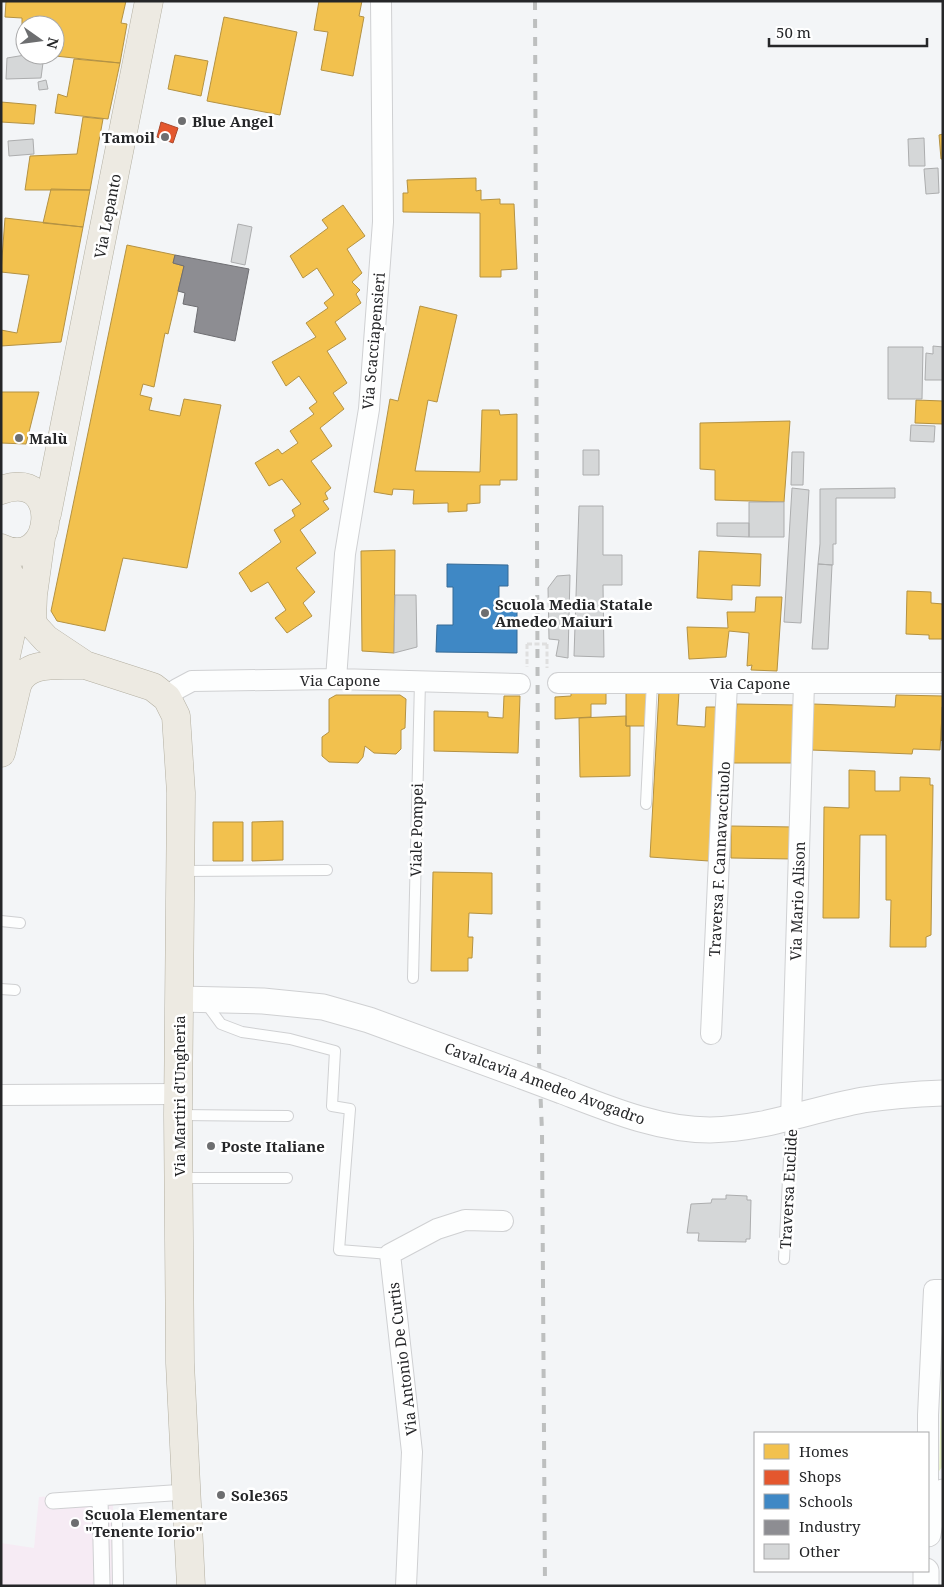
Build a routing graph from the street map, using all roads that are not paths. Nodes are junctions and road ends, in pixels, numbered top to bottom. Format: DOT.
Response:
graph roads {
  1 [pos="149,1"];
  2 [pos="381,1"];
  3 [pos="65,431"];
  4 [pos="11,489"];
  5 [pos="44,526"];
  6 [pos="1,548"];
  7 [pos="1,556"];
  8 [pos="8,610"];
  9 [pos="85,665"];
  10 [pos="336,679"];
  11 [pos="1,680"];
  12 [pos="420,681"];
  13 [pos="652,682"];
  14 [pos="804,682"];
  15 [pos="558,683"];
  16 [pos="728,683"];
  17 [pos="943,683"];
  18 [pos="520,684"];
  19 [pos="167,698"];
  20 [pos="1,753"];
  21 [pos="646,804"];
  22 [pos="327,870"];
  23 [pos="180,871"];
  24 [pos="1,921"];
  25 [pos="20,923"];
  26 [pos="413,978"];
  27 [pos="1,989"];
  28 [pos="15,990"];
  29 [pos="191,999"];
  30 [pos="711,1034"];
  31 [pos="943,1093"];
  32 [pos="1,1094"];
  33 [pos="178,1105"];
  34 [pos="288,1116"];
  35 [pos="791,1119"];
  36 [pos="178,1178"];
  37 [pos="287,1178"];
  38 [pos="503,1222"];
  39 [pos="390,1254"];
  40 [pos="784,1259"];
  41 [pos="943,1290"];
  42 [pos="928,1432"];
  43 [pos="186,1492"];
  44 [pos="943,1492"];
  45 [pos="100,1498"];
  46 [pos="53,1501"];
  47 [pos="117,1517"];
  48 [pos="929,1529"];
  49 [pos="926,1572"];
  50 [pos="102,1586"];
  51 [pos="118,1586"];
  52 [pos="191,1586"];
  53 [pos="406,1586"];
  54 [pos="926,1586"];
  1 -- 3 [label="main road, Via Lepanto"];
  2 -- 10 [label="street, Via Scacciapensieri"];
  3 -- 4 [label="main road, Via Lepanto"];
  3 -- 5 [label="main road, Via Lepanto"];
  4 -- 5 [label="main road"];
  5 -- 6 [label="main road"];
  5 -- 9 [label="main road, Via Lepanto"];
  7 -- 8 [label="main road"];
  8 -- 11 [label="main road"];
  9 -- 19 [label="main road"];
  9 -- 20 [label="main road"];
  10 -- 12 [label="street, Via Capone"];
  10 -- 19 [label="street, Via Capone"];
  12 -- 18 [label="street, Via Capone"];
  12 -- 26 [label="lane, Viale Pompei"];
  13 -- 15 [label="street, Via Capone"];
  13 -- 16 [label="street, Via Capone"];
  13 -- 21 [label="lane"];
  14 -- 16 [label="street, Via Capone"];
  14 -- 17 [label="street, Via Capone"];
  14 -- 35 [label="street, Via Mario Alison"];
  16 -- 30 [label="street, Traversa F. Cannavacciuolo"];
  19 -- 23 [label="main road, Via Martiri d'Ungheria"];
  22 -- 23 [label="lane"];
  23 -- 29 [label="main road, Via Martiri d'Ungheria"];
  24 -- 25 [label="lane"];
  27 -- 28 [label="lane"];
  29 -- 33 [label="main road, Via Martiri d'Ungheria"];
  29 -- 35 [label="street, Cavalcavia Amedeo Avogadro, bridge"];
  29 -- 39 [label="lane"];
  31 -- 35 [label="street, Cavalcavia Amedeo Avogadro"];
  32 -- 33 [label="street"];
  33 -- 34 [label="lane"];
  33 -- 36 [label="main road, Via Martiri d'Ungheria"];
  35 -- 40 [label="lane, Traversa Euclide"];
  36 -- 37 [label="lane"];
  36 -- 43 [label="main road, Via Martiri d'Ungheria"];
  38 -- 39 [label="street"];
  39 -- 53 [label="street, Via Antonio De Curtis"];
  41 -- 42 [label="street"];
  43 -- 45 [label="street"];
  43 -- 52 [label="main road, Via Martiri d'Ungheria"];
  44 -- 48 [label="street"];
  45 -- 46 [label="street"];
  45 -- 50 [label="street"];
  47 -- 51 [label="lane"];
  49 -- 54 [label="street"];
}
